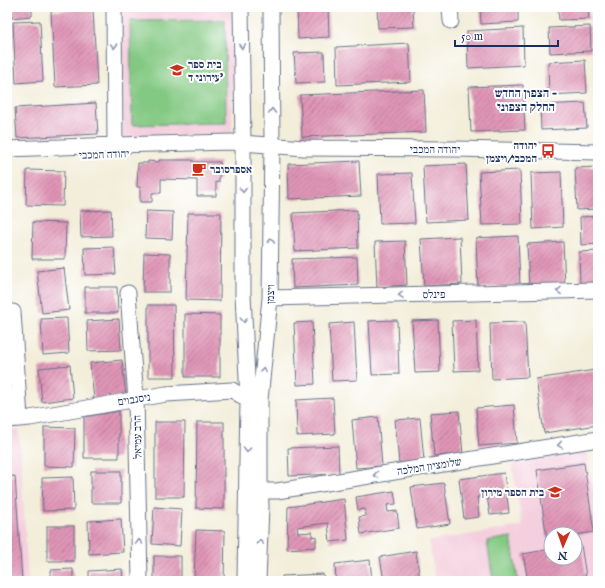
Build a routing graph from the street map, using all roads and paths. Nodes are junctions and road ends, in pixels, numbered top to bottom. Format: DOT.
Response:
graph roads {
  1 [pos="114,7"];
  2 [pos="241,7"];
  3 [pos="271,7"];
  4 [pos="115,145"];
  5 [pos="272,145"];
  6 [pos="243,147"];
  7 [pos="7,149"];
  8 [pos="598,152"];
  9 [pos="7,157"];
  10 [pos="598,290"];
  11 [pos="128,293"];
  12 [pos="270,298"];
  13 [pos="13,312"];
  14 [pos="136,399"];
  15 [pos="254,400"];
  16 [pos="13,419"];
  17 [pos="598,439"];
  18 [pos="261,491"];
  19 [pos="140,581"];
  20 [pos="245,581"];
  21 [pos="258,581"];
  1 -- 4 [label="street, one-way"];
  2 -- 6 [label="street, ויצמן, one-way"];
  5 -- 3 [label="street, ויצמן, one-way"];
  4 -- 6 [label="street, יהודה המכבי"];
  4 -- 7 [label="street, יהודה המכבי"];
  5 -- 6 [label="street, יהודה המכבי"];
  5 -- 8 [label="street, יהודה המכבי"];
  12 -- 5 [label="street, ויצמן, one-way"];
  6 -- 9 [label="street, יהודה המכבי"];
  6 -- 15 [label="street, ויצמן, one-way"];
  10 -- 12 [label="street, פינלס, one-way"];
  11 -- 14 [label="street, הרב עמיאל"];
  15 -- 12 [label="street, ויצמן, one-way"];
  13 -- 16 [label="street"];
  14 -- 15 [label="street, ניסנבוים"];
  14 -- 16 [label="street, ניסנבוים"];
  19 -- 14 [label="street, הרב עמיאל, one-way"];
  15 -- 18 [label="street, ויצמן"];
  15 -- 20 [label="street, ויצמן, one-way"];
  17 -- 18 [label="street, שלומציון המלכה, one-way"];
  21 -- 18 [label="street, ויצמן, one-way"];
}
